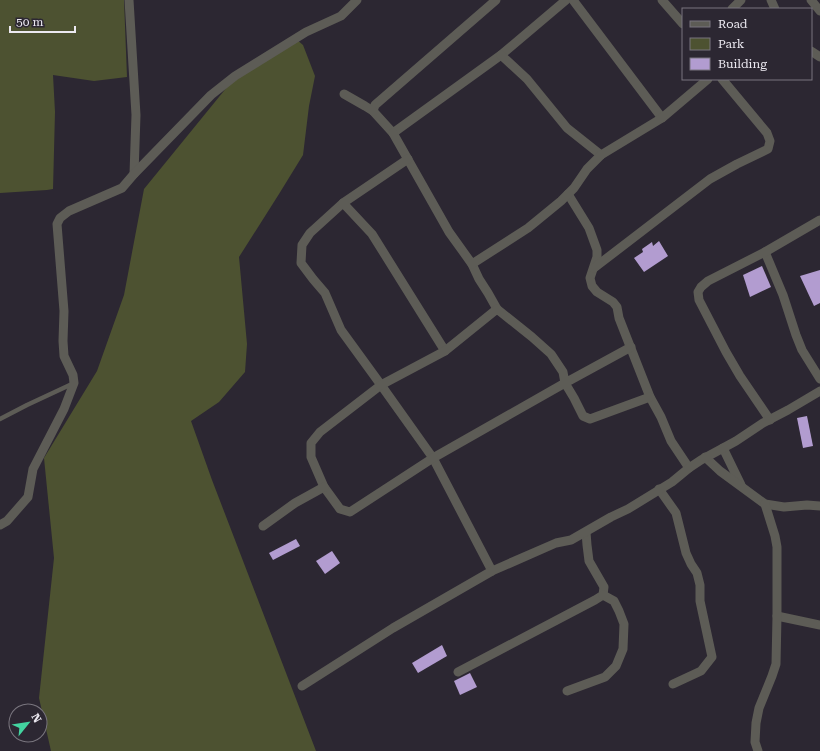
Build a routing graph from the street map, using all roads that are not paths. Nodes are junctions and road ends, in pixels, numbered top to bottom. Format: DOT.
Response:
graph roads {
  1 [pos="129,0"];
  2 [pos="357,0"];
  3 [pos="496,0"];
  4 [pos="566,0"];
  5 [pos="573,0"];
  6 [pos="662,0"];
  7 [pos="741,0"];
  8 [pos="811,0"];
  9 [pos="733,8"];
  10 [pos="820,11"];
  11 [pos="682,23"];
  12 [pos="501,55"];
  13 [pos="707,80"];
  14 [pos="723,80"];
  15 [pos="344,94"];
  16 [pos="373,111"];
  17 [pos="662,118"];
  18 [pos="393,133"];
  19 [pos="601,155"];
  20 [pos="408,159"];
  21 [pos="134,174"];
  22 [pos="568,194"];
  23 [pos="343,203"];
  24 [pos="820,220"];
  25 [pos="765,252"];
  26 [pos="472,264"];
  27 [pos="594,268"];
  28 [pos="497,309"];
  29 [pos="631,347"];
  30 [pos="445,351"];
  31 [pos="820,379"];
  32 [pos="74,383"];
  33 [pos="565,383"];
  34 [pos="381,384"];
  35 [pos="820,391"];
  36 [pos="650,397"];
  37 [pos="0,419"];
  38 [pos="770,420"];
  39 [pos="723,448"];
  40 [pos="706,457"];
  41 [pos="433,458"];
  42 [pos="688,468"];
  43 [pos="324,487"];
  44 [pos="742,488"];
  45 [pos="660,489"];
  46 [pos="765,504"];
  47 [pos="820,506"];
  48 [pos="0,525"];
  49 [pos="263,526"];
  50 [pos="586,532"];
  51 [pos="492,571"];
  52 [pos="603,595"];
  53 [pos="777,616"];
  54 [pos="820,625"];
  55 [pos="458,672"];
  56 [pos="673,684"];
  57 [pos="302,686"];
  58 [pos="567,691"];
  59 [pos="758,751"];
  1 -- 21 [label="street"];
  2 -- 21 [label="street"];
  3 -- 16 [label="street"];
  4 -- 12 [label="street"];
  5 -- 17 [label="street"];
  6 -- 11 [label="street"];
  7 -- 9 [label="street"];
  8 -- 10 [label="street"];
  12 -- 18 [label="street"];
  12 -- 19 [label="street"];
  13 -- 17 [label="street"];
  14 -- 27 [label="street"];
  15 -- 16 [label="street"];
  16 -- 18 [label="street"];
  17 -- 19 [label="street"];
  18 -- 20 [label="street"];
  19 -- 22 [label="street"];
  20 -- 23 [label="street"];
  20 -- 26 [label="street"];
  21 -- 32 [label="street"];
  22 -- 26 [label="street"];
  22 -- 27 [label="street"];
  23 -- 30 [label="street"];
  23 -- 34 [label="street"];
  24 -- 25 [label="street"];
  25 -- 31 [label="street"];
  25 -- 38 [label="street"];
  26 -- 28 [label="street"];
  27 -- 29 [label="street"];
  28 -- 30 [label="street"];
  28 -- 33 [label="street"];
  29 -- 33 [label="street"];
  29 -- 36 [label="street"];
  30 -- 34 [label="street"];
  32 -- 37 [label="lane"];
  32 -- 48 [label="street"];
  33 -- 36 [label="street"];
  33 -- 41 [label="street"];
  34 -- 41 [label="street"];
  34 -- 43 [label="street"];
  35 -- 38 [label="street"];
  36 -- 42 [label="street"];
  38 -- 39 [label="street"];
  39 -- 40 [label="street"];
  39 -- 44 [label="street"];
  40 -- 42 [label="street"];
  40 -- 44 [label="street"];
  41 -- 43 [label="street"];
  41 -- 51 [label="street"];
  42 -- 45 [label="street"];
  43 -- 49 [label="street"];
  44 -- 46 [label="street"];
  45 -- 50 [label="street"];
  45 -- 56 [label="street"];
  46 -- 47 [label="street"];
  46 -- 53 [label="street"];
  50 -- 51 [label="street"];
  50 -- 52 [label="street"];
  51 -- 57 [label="street"];
  52 -- 55 [label="street"];
  52 -- 58 [label="street"];
  53 -- 54 [label="street"];
  53 -- 59 [label="street"];
}
